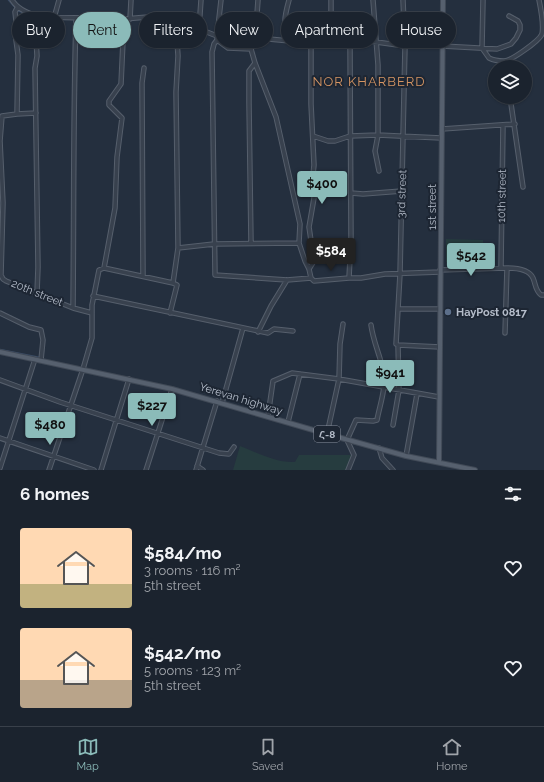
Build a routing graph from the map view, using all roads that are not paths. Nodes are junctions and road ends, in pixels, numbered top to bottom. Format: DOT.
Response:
graph roads {
  1 [pos="12,0"];
  2 [pos="59,0"];
  3 [pos="131,0"];
  4 [pos="201,0"];
  5 [pos="221,0"];
  6 [pos="258,0"];
  7 [pos="289,0"];
  8 [pos="331,0"];
  9 [pos="373,0"];
  10 [pos="403,0"];
  11 [pos="443,0"];
  12 [pos="483,0"];
  13 [pos="539,0"];
  14 [pos="17,8"];
  15 [pos="27,12"];
  16 [pos="56,12"];
  17 [pos="130,12"];
  18 [pos="200,12"];
  19 [pos="220,12"];
  20 [pos="257,12"];
  21 [pos="286,12"];
  22 [pos="331,12"];
  23 [pos="374,12"];
  24 [pos="404,12"];
  25 [pos="443,12"];
  26 [pos="509,16"];
  27 [pos="215,42"];
  28 [pos="456,47"];
  29 [pos="37,48"];
  30 [pos="75,48"];
  31 [pos="123,48"];
  32 [pos="178,48"];
  33 [pos="228,48"];
  34 [pos="311,48"];
  35 [pos="350,48"];
  36 [pos="377,48"];
  37 [pos="405,48"];
  38 [pos="442,48"];
  39 [pos="482,48"];
  40 [pos="251,49"];
  41 [pos="500,60"];
  42 [pos="507,60"];
  43 [pos="255,63"];
  44 [pos="144,68"];
  45 [pos="511,104"];
  46 [pos="36,113"];
  47 [pos="17,114"];
  48 [pos="514,124"];
  49 [pos="503,125"];
  50 [pos="442,130"];
  51 [pos="378,135"];
  52 [pos="313,136"];
  53 [pos="350,136"];
  54 [pos="403,136"];
  55 [pos="441,138"];
  56 [pos="379,171"];
  57 [pos="523,187"];
  58 [pos="402,191"];
  59 [pos="351,193"];
  60 [pos="251,243"];
  61 [pos="299,243"];
  62 [pos="214,244"];
  63 [pos="178,248"];
  64 [pos="501,267"];
  65 [pos="104,268"];
  66 [pos="507,268"];
  67 [pos="309,269"];
  68 [pos="440,271"];
  69 [pos="400,274"];
  70 [pos="143,276"];
  71 [pos="310,278"];
  72 [pos="349,278"];
  73 [pos="287,280"];
  74 [pos="173,283"];
  75 [pos="37,293"];
  76 [pos="544,294"];
  77 [pos="93,296"];
  78 [pos="73,308"];
  79 [pos="398,309"];
  80 [pos="439,309"];
  81 [pos="92,312"];
  82 [pos="0,313"];
  83 [pos="170,313"];
  84 [pos="343,324"];
  85 [pos="371,325"];
  86 [pos="243,328"];
  87 [pos="293,331"];
  88 [pos="258,332"];
  89 [pos="505,333"];
  90 [pos="398,345"];
  91 [pos="440,347"];
  92 [pos="0,352"];
  93 [pos="35,359"];
  94 [pos="41,360"];
  95 [pos="83,369"];
  96 [pos="300,374"];
  97 [pos="129,379"];
  98 [pos="0,380"];
  99 [pos="338,380"];
  100 [pos="384,387"];
  101 [pos="26,388"];
  102 [pos="172,388"];
  103 [pos="399,390"];
  104 [pos="417,394"];
  105 [pos="439,397"];
  106 [pos="220,402"];
  107 [pos="71,405"];
  108 [pos="268,416"];
  109 [pos="117,420"];
  110 [pos="288,422"];
  111 [pos="393,425"];
  112 [pos="158,434"];
  113 [pos="327,434"];
  114 [pos="0,438"];
  115 [pos="348,440"];
  116 [pos="9,441"];
  117 [pos="234,447"];
  118 [pos="203,448"];
  119 [pos="379,448"];
  120 [pos="54,455"];
  121 [pos="406,456"];
  122 [pos="439,462"];
  123 [pos="0,468"];
  124 [pos="196,468"];
  125 [pos="450,468"];
  126 [pos="49,470"];
  127 [pos="94,470"];
  128 [pos="101,470"];
  129 [pos="146,470"];
  130 [pos="203,470"];
  131 [pos="348,470"];
  132 [pos="393,470"];
  133 [pos="475,470"];
  1 -- 14 [label="street"];
  2 -- 16 [label="street"];
  3 -- 17 [label="street"];
  4 -- 18 [label="street"];
  5 -- 19 [label="street"];
  6 -- 20 [label="street"];
  7 -- 21 [label="street"];
  8 -- 22 [label="street"];
  9 -- 23 [label="street"];
  10 -- 24 [label="street, 3rd street"];
  11 -- 25 [label="main road, 1st street"];
  12 -- 39 [label="street"];
  13 -- 42 [label="street"];
  14 -- 15 [label="street"];
  14 -- 47 [label="street"];
  26 -- 39 [label="street"];
  27 -- 62 [label="street"];
  28 -- 39 [label="street"];
  29 -- 46 [label="street"];
  30 -- 78 [label="street"];
  31 -- 65 [label="street"];
  32 -- 63 [label="street"];
  33 -- 40 [label="street"];
  34 -- 52 [label="street"];
  35 -- 53 [label="street"];
  36 -- 51 [label="street"];
  37 -- 54 [label="street, 3rd street"];
  38 -- 50 [label="main road, 1st street"];
  39 -- 41 [label="street"];
  40 -- 43 [label="street"];
  43 -- 60 [label="street"];
  43 -- 61 [label="street"];
  44 -- 70 [label="street"];
  45 -- 48 [label="street, 10th street"];
  46 -- 47 [label="street"];
  46 -- 75 [label="street"];
  47 -- 75 [label="street, 20th street"];
  48 -- 49 [label="street"];
  48 -- 57 [label="street, 10th street"];
  49 -- 50 [label="street"];
  49 -- 64 [label="street, 10th street"];
  50 -- 55 [label="main road, 1st street"];
  51 -- 53 [label="street"];
  51 -- 54 [label="street"];
  51 -- 56 [label="street"];
  52 -- 53 [label="street"];
  52 -- 67 [label="street"];
  53 -- 59 [label="street"];
  54 -- 55 [label="street"];
  54 -- 58 [label="street, 3rd street"];
  55 -- 68 [label="main road, 1st street"];
  58 -- 59 [label="street"];
  58 -- 69 [label="street, 3rd street"];
  59 -- 72 [label="street"];
  60 -- 61 [label="street"];
  60 -- 62 [label="street"];
  61 -- 67 [label="street"];
  62 -- 63 [label="street"];
  62 -- 73 [label="street"];
  63 -- 74 [label="street"];
  64 -- 66 [label="street"];
  64 -- 68 [label="street"];
  65 -- 70 [label="street"];
  65 -- 77 [label="street"];
  66 -- 76 [label="street"];
  66 -- 89 [label="street"];
  67 -- 71 [label="street"];
  68 -- 69 [label="street"];
  68 -- 80 [label="main road, 1st street"];
  69 -- 72 [label="street"];
  69 -- 79 [label="street, 3rd street"];
  70 -- 74 [label="street"];
  71 -- 72 [label="street"];
  71 -- 73 [label="street"];
  73 -- 88 [label="street"];
  74 -- 83 [label="street"];
  75 -- 78 [label="street, 20th street"];
  77 -- 81 [label="street"];
  77 -- 83 [label="street"];
  78 -- 81 [label="street, 20th street"];
  79 -- 80 [label="street"];
  79 -- 90 [label="street, 3rd street"];
  80 -- 91 [label="main road, 1st street"];
  81 -- 95 [label="street"];
  82 -- 94 [label="street"];
  83 -- 86 [label="street"];
  84 -- 99 [label="street"];
  85 -- 100 [label="street"];
  86 -- 88 [label="street"];
  86 -- 106 [label="street"];
  87 -- 88 [label="street"];
  90 -- 91 [label="street"];
  90 -- 103 [label="street, 3rd street"];
  91 -- 105 [label="main road, 1st street"];
  92 -- 93 [label="main road, Yerevan highway / Հ-8"];
  93 -- 94 [label="main road, Yerevan highway / Հ-8"];
  93 -- 101 [label="street"];
  94 -- 95 [label="main road, Yerevan highway / Հ-8"];
  95 -- 97 [label="main road, Yerevan highway / Հ-8"];
  95 -- 107 [label="street"];
  96 -- 99 [label="street"];
  96 -- 108 [label="street"];
  96 -- 110 [label="street"];
  97 -- 102 [label="main road, Yerevan highway / Հ-8"];
  97 -- 109 [label="street"];
  98 -- 101 [label="street"];
  99 -- 100 [label="street"];
  99 -- 113 [label="street"];
  100 -- 103 [label="street"];
  100 -- 115 [label="street"];
  101 -- 107 [label="street"];
  101 -- 116 [label="street"];
  102 -- 106 [label="main road, Yerevan highway / Հ-8"];
  102 -- 112 [label="street"];
  103 -- 104 [label="street"];
  103 -- 111 [label="street, 3rd street"];
  104 -- 105 [label="street"];
  104 -- 121 [label="street"];
  105 -- 122 [label="main road, 1st street"];
  106 -- 108 [label="main road, Yerevan highway / Հ-8"];
  106 -- 118 [label="street"];
  107 -- 109 [label="street"];
  107 -- 120 [label="street"];
  108 -- 110 [label="main road, Yerevan highway / Հ-8"];
  109 -- 112 [label="street"];
  109 -- 128 [label="street"];
  110 -- 113 [label="main road, Yerevan highway / Հ-8"];
  112 -- 118 [label="street"];
  112 -- 129 [label="street"];
  113 -- 115 [label="main road, Yerevan highway / Հ-8"];
  114 -- 116 [label="street"];
  115 -- 119 [label="main road, Yerevan highway / Հ-8"];
  115 -- 131 [label="street"];
  116 -- 120 [label="street"];
  116 -- 123 [label="street"];
  117 -- 118 [label="street"];
  118 -- 124 [label="street"];
  119 -- 121 [label="main road, Yerevan highway / Հ-8"];
  119 -- 132 [label="street"];
  120 -- 126 [label="street"];
  120 -- 127 [label="street"];
  121 -- 122 [label="main road, Yerevan highway / Հ-8"];
  122 -- 125 [label="main road, Yerevan highway / Հ-8"];
  124 -- 130 [label="street"];
  125 -- 133 [label="main road, Yerevan highway / Հ-8"];
}
